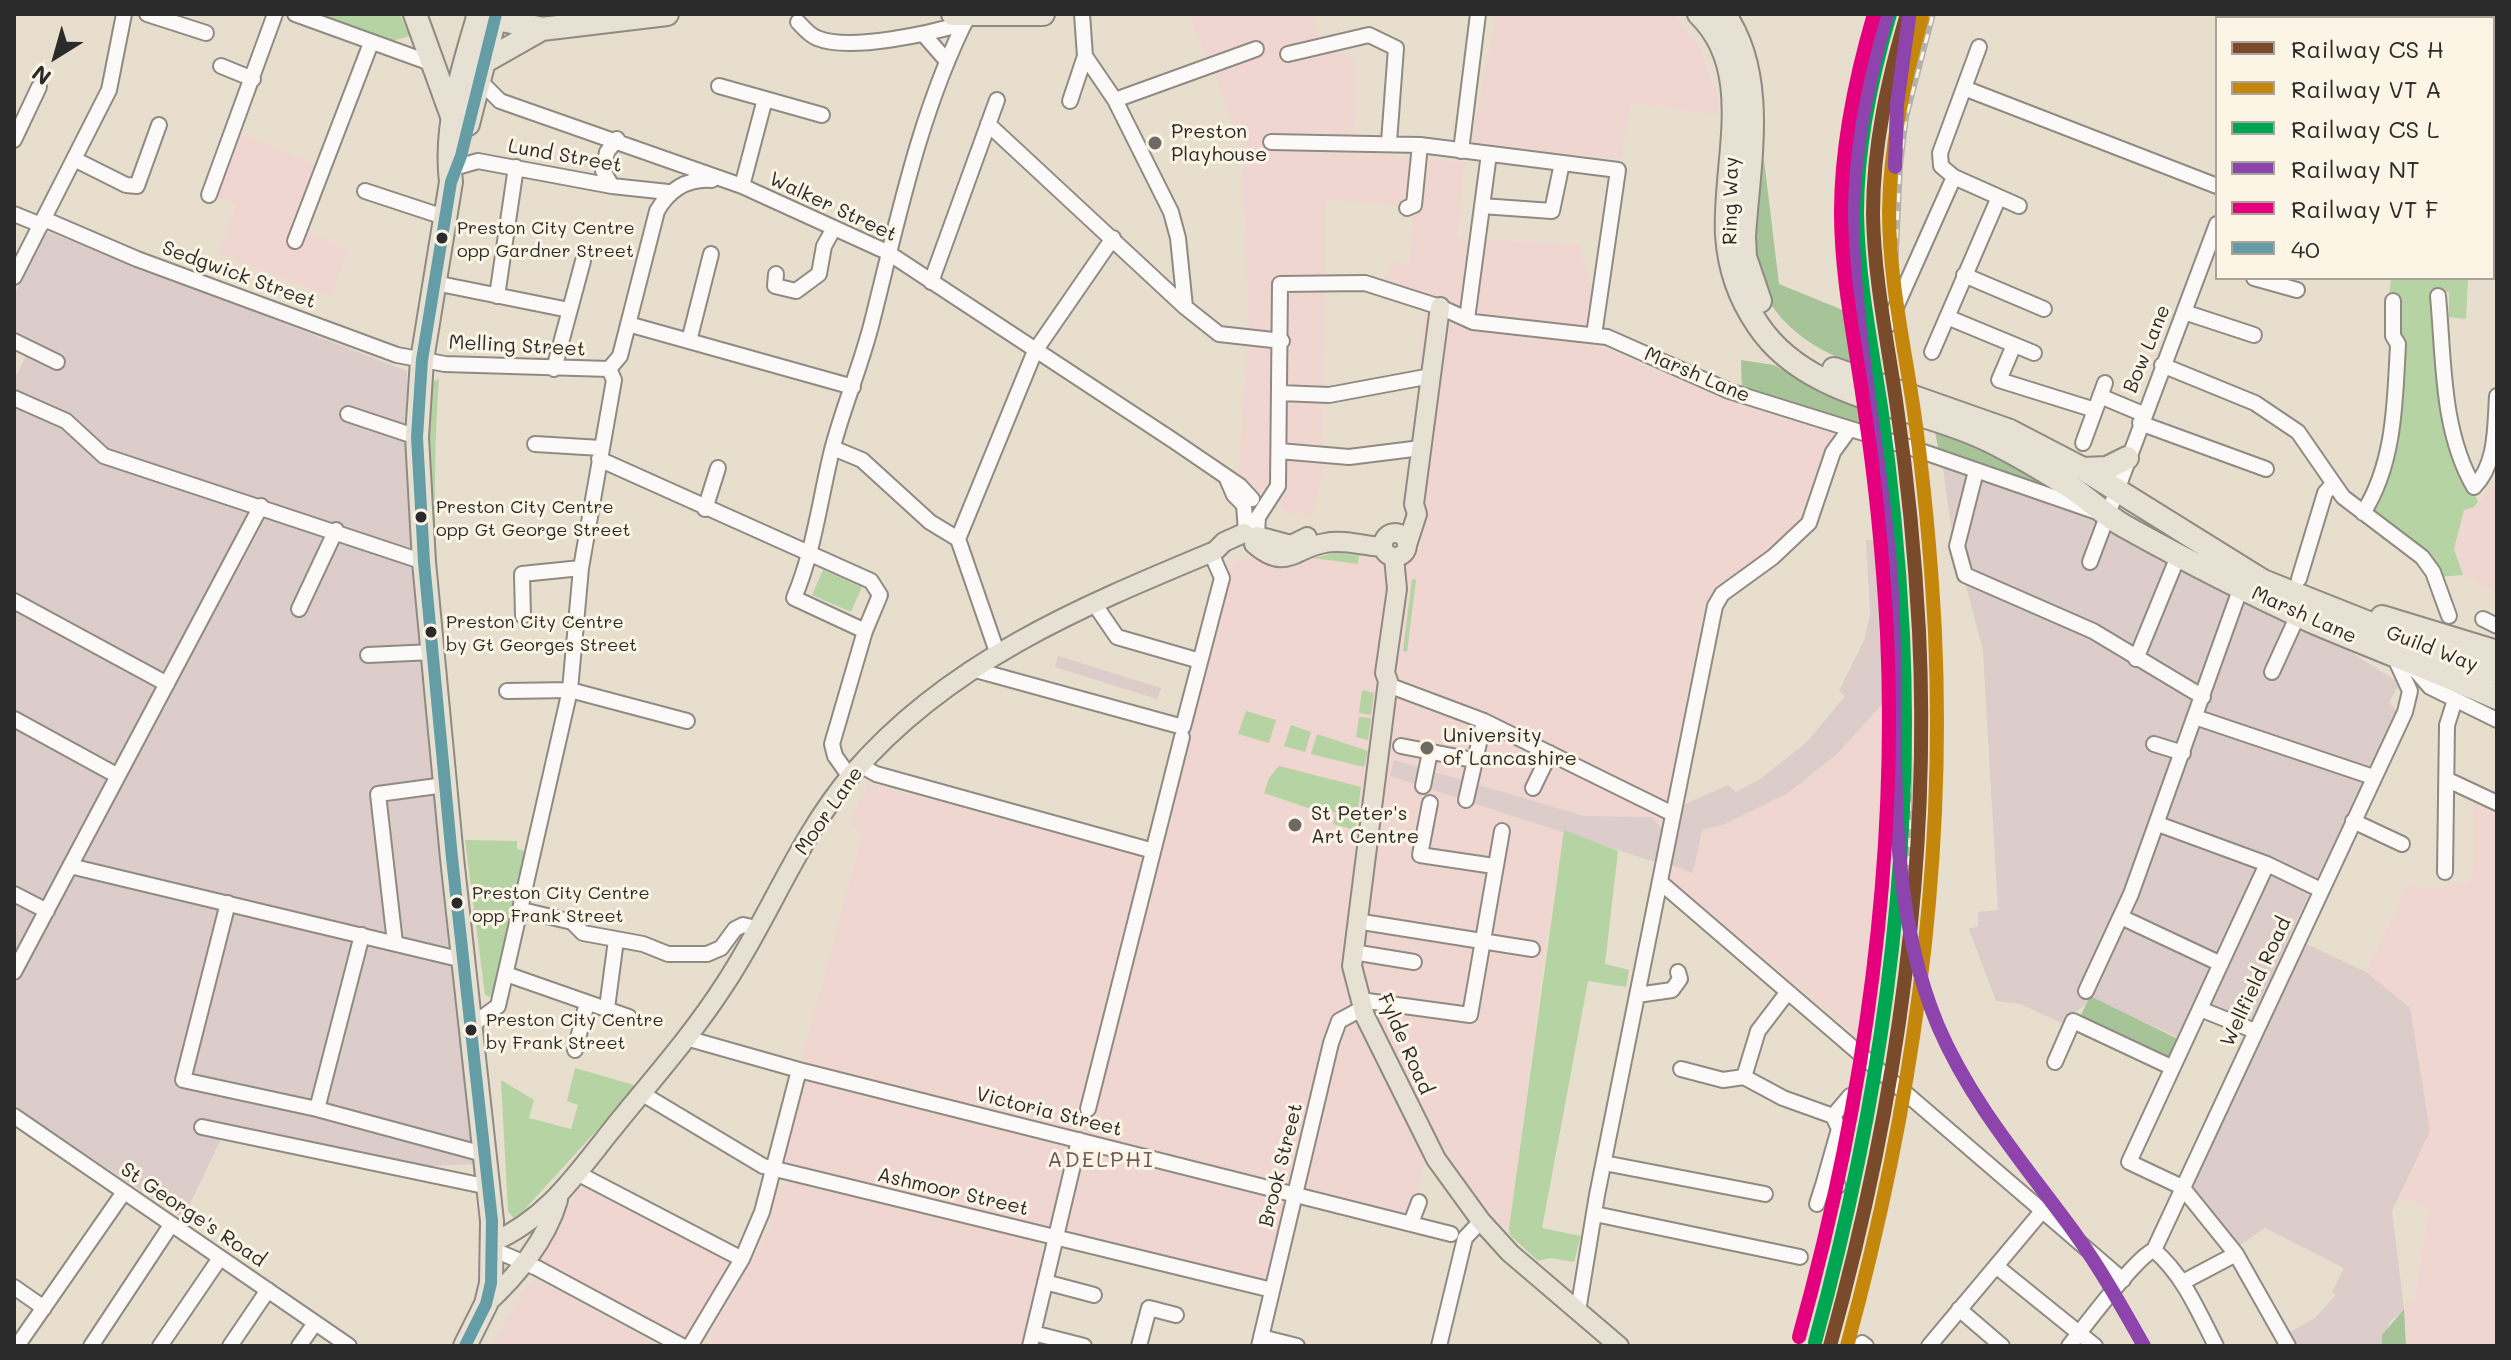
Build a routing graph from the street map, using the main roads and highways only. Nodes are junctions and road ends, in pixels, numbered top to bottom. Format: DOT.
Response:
graph roads {
  1 [pos="415,14"];
  2 [pos="667,14"];
  3 [pos="1043,14"];
  4 [pos="1699,14"];
  5 [pos="1724,14"];
  6 [pos="485,15"];
  7 [pos="962,17"];
  8 [pos="542,29"];
  9 [pos="480,71"];
  10 [pos="453,120"];
  11 [pos="454,175"];
  12 [pos="1440,307"];
  13 [pos="2127,458"];
  14 [pos="2083,469"];
  15 [pos="2115,490"];
  16 [pos="2105,514"];
  17 [pos="1396,544"];
  18 [pos="2322,606"];
  19 [pos="2497,652"];
  20 [pos="2400,658"];
  21 [pos="2497,674"];
  22 [pos="2497,698"];
  23 [pos="559,1197"];
  24 [pos="545,1228"];
  25 [pos="494,1250"];
  26 [pos="486,1304"];
  27 [pos="465,1346"];
  28 [pos="1619,1346"];
  1 -- 10 [label="highway"];
  2 -- 8 [label="highway"];
  3 -- 7 [label="highway"];
  4 -- 16 [label="highway, Ring Way"];
  5 -- 14 [label="highway, Ring Way"];
  6 -- 8 [label="highway"];
  6 -- 9 [label="highway"];
  6 -- 10 [label="highway"];
  8 -- 9 [label="highway"];
  9 -- 11 [label="highway"];
  10 -- 11 [label="highway"];
  11 -- 25 [label="highway"];
  12 -- 17 [label="main road"];
  13 -- 14 [label="highway"];
  14 -- 15 [label="highway, Ring Way"];
  15 -- 18 [label="highway, Marsh Lane"];
  16 -- 20 [label="highway, Marsh Lane"];
  17 -- 23 [label="main road, Moor Lane"];
  17 -- 28 [label="main road, Fylde Road"];
  18 -- 19 [label="highway"];
  18 -- 21 [label="highway, Guild Way"];
  20 -- 22 [label="highway, Guild Way"];
  23 -- 24 [label="main road, Moor Lane"];
  23 -- 25 [label="main road, Moor Lane"];
  24 -- 25 [label="main road"];
  24 -- 26 [label="main road, Moor Lane"];
  25 -- 26 [label="highway, Moor Lane"];
  26 -- 27 [label="highway, Moor Lane"];
}
